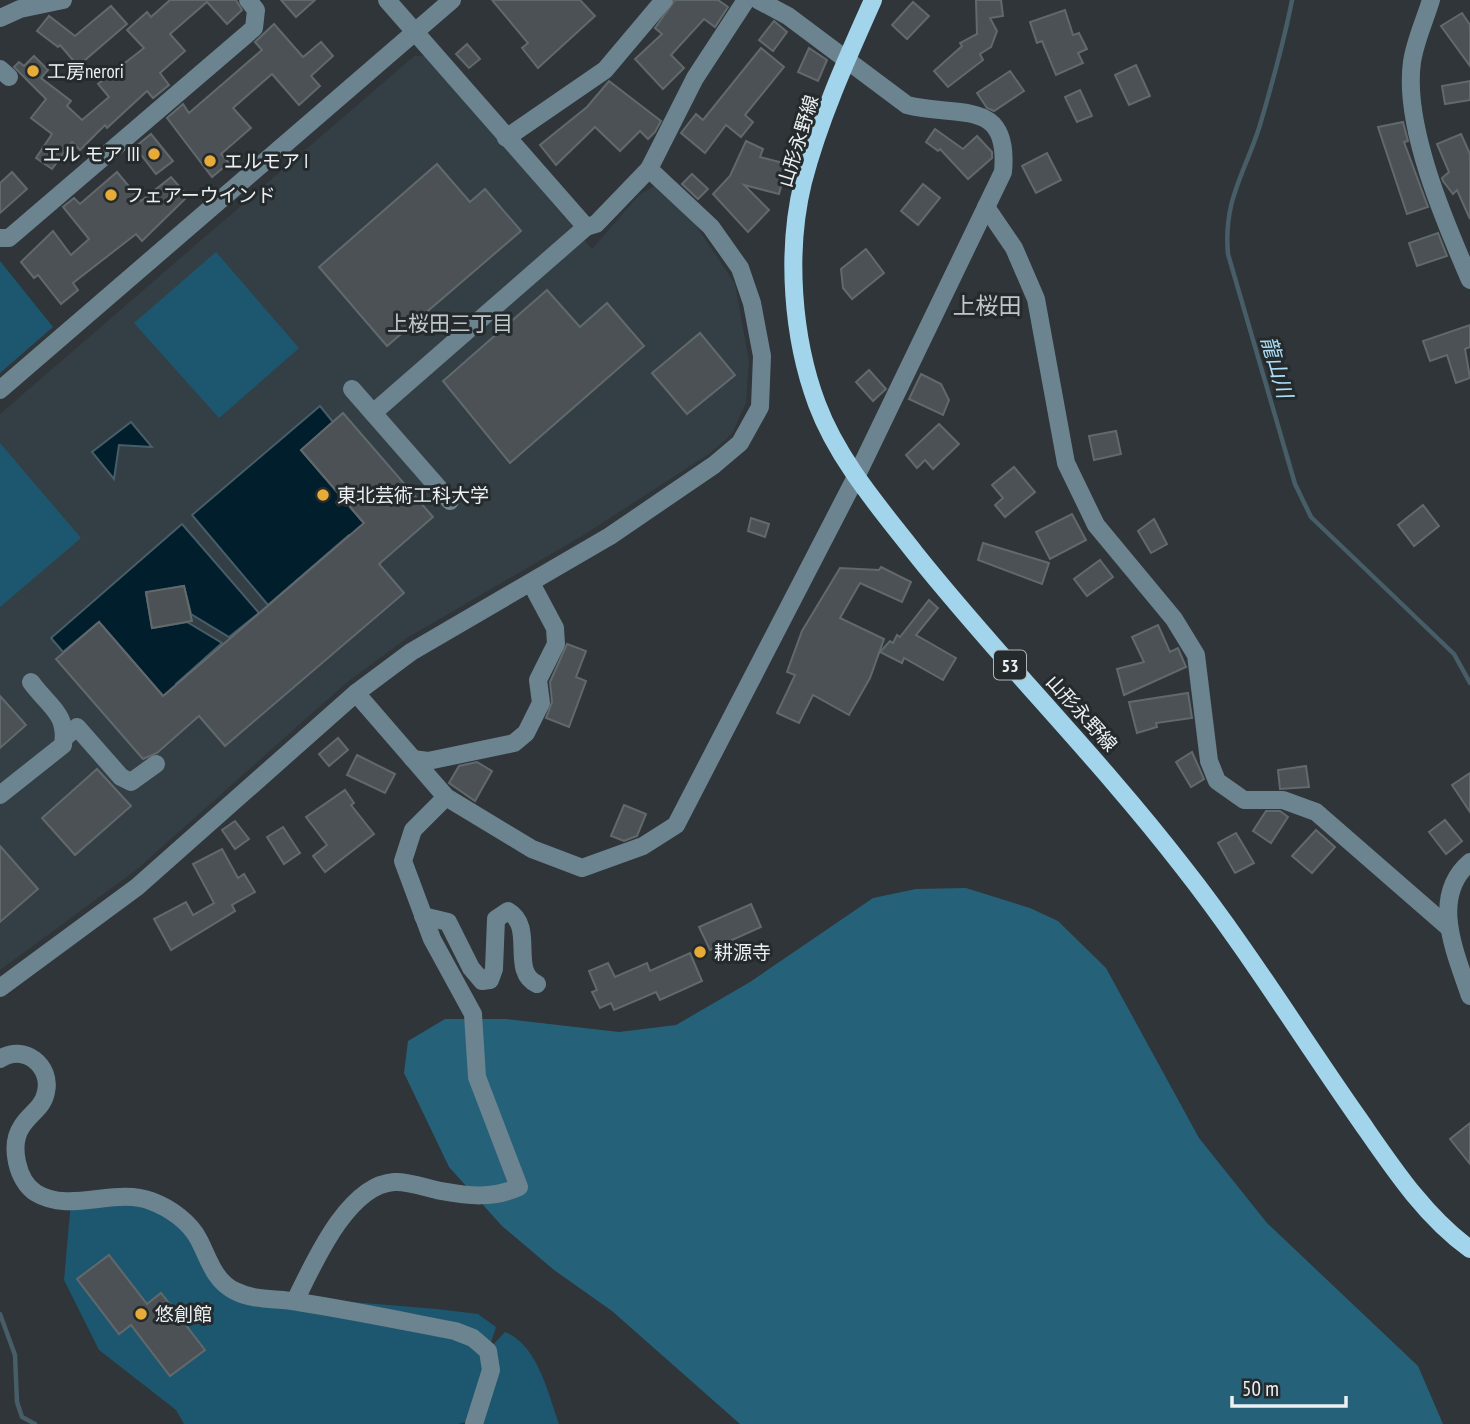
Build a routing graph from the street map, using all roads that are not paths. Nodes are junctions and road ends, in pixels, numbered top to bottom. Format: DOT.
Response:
graph roads {
  1 [pos="63,0"];
  2 [pos="247,0"];
  3 [pos="387,0"];
  4 [pos="452,0"];
  5 [pos="664,0"];
  6 [pos="746,0"];
  7 [pos="758,0"];
  8 [pos="873,0"];
  9 [pos="1432,0"];
  10 [pos="0,18"];
  11 [pos="415,32"];
  12 [pos="846,60"];
  13 [pos="506,138"];
  14 [pos="649,169"];
  15 [pos="986,207"];
  16 [pos="586,226"];
  17 [pos="0,238"];
  18 [pos="1470,280"];
  19 [pos="0,390"];
  20 [pos="352,390"];
  21 [pos="373,413"];
  22 [pos="856,477"];
  23 [pos="450,501"];
  24 [pos="531,583"];
  25 [pos="31,682"];
  26 [pos="356,693"];
  27 [pos="64,737"];
  28 [pos="413,759"];
  29 [pos="156,764"];
  30 [pos="0,795"];
  31 [pos="446,797"];
  32 [pos="1470,862"];
  33 [pos="423,916"];
  34 [pos="1448,927"];
  35 [pos="537,984"];
  36 [pos="0,988"];
  37 [pos="1470,996"];
  38 [pos="0,1059"];
  39 [pos="1470,1250"];
  40 [pos="295,1301"];
  41 [pos="474,1424"];
  1 -- 10 [label="street"];
  2 -- 17 [label="street"];
  3 -- 11 [label="street"];
  4 -- 11 [label="street"];
  5 -- 13 [label="street"];
  6 -- 14 [label="street"];
  7 -- 12 [label="street"];
  8 -- 12 [label="main road, 山形永野線 / 53"];
  9 -- 18 [label="street"];
  11 -- 13 [label="street"];
  11 -- 19 [label="street"];
  12 -- 15 [label="street"];
  12 -- 22 [label="main road, 山形永野線 / 53"];
  13 -- 16 [label="street"];
  14 -- 16 [label="street"];
  14 -- 24 [label="street"];
  15 -- 22 [label="street"];
  15 -- 34 [label="street"];
  16 -- 21 [label="street"];
  20 -- 21 [label="street"];
  21 -- 23 [label="street"];
  22 -- 31 [label="street"];
  22 -- 39 [label="main road, 山形永野線 / 53"];
  24 -- 26 [label="street"];
  24 -- 28 [label="street"];
  25 -- 27 [label="street"];
  26 -- 28 [label="street"];
  26 -- 36 [label="street"];
  27 -- 29 [label="street"];
  27 -- 30 [label="street"];
  28 -- 31 [label="street"];
  31 -- 33 [label="street"];
  32 -- 34 [label="street"];
  33 -- 35 [label="street"];
  33 -- 40 [label="street"];
  34 -- 37 [label="street"];
  38 -- 40 [label="street"];
  40 -- 41 [label="street"];
}
